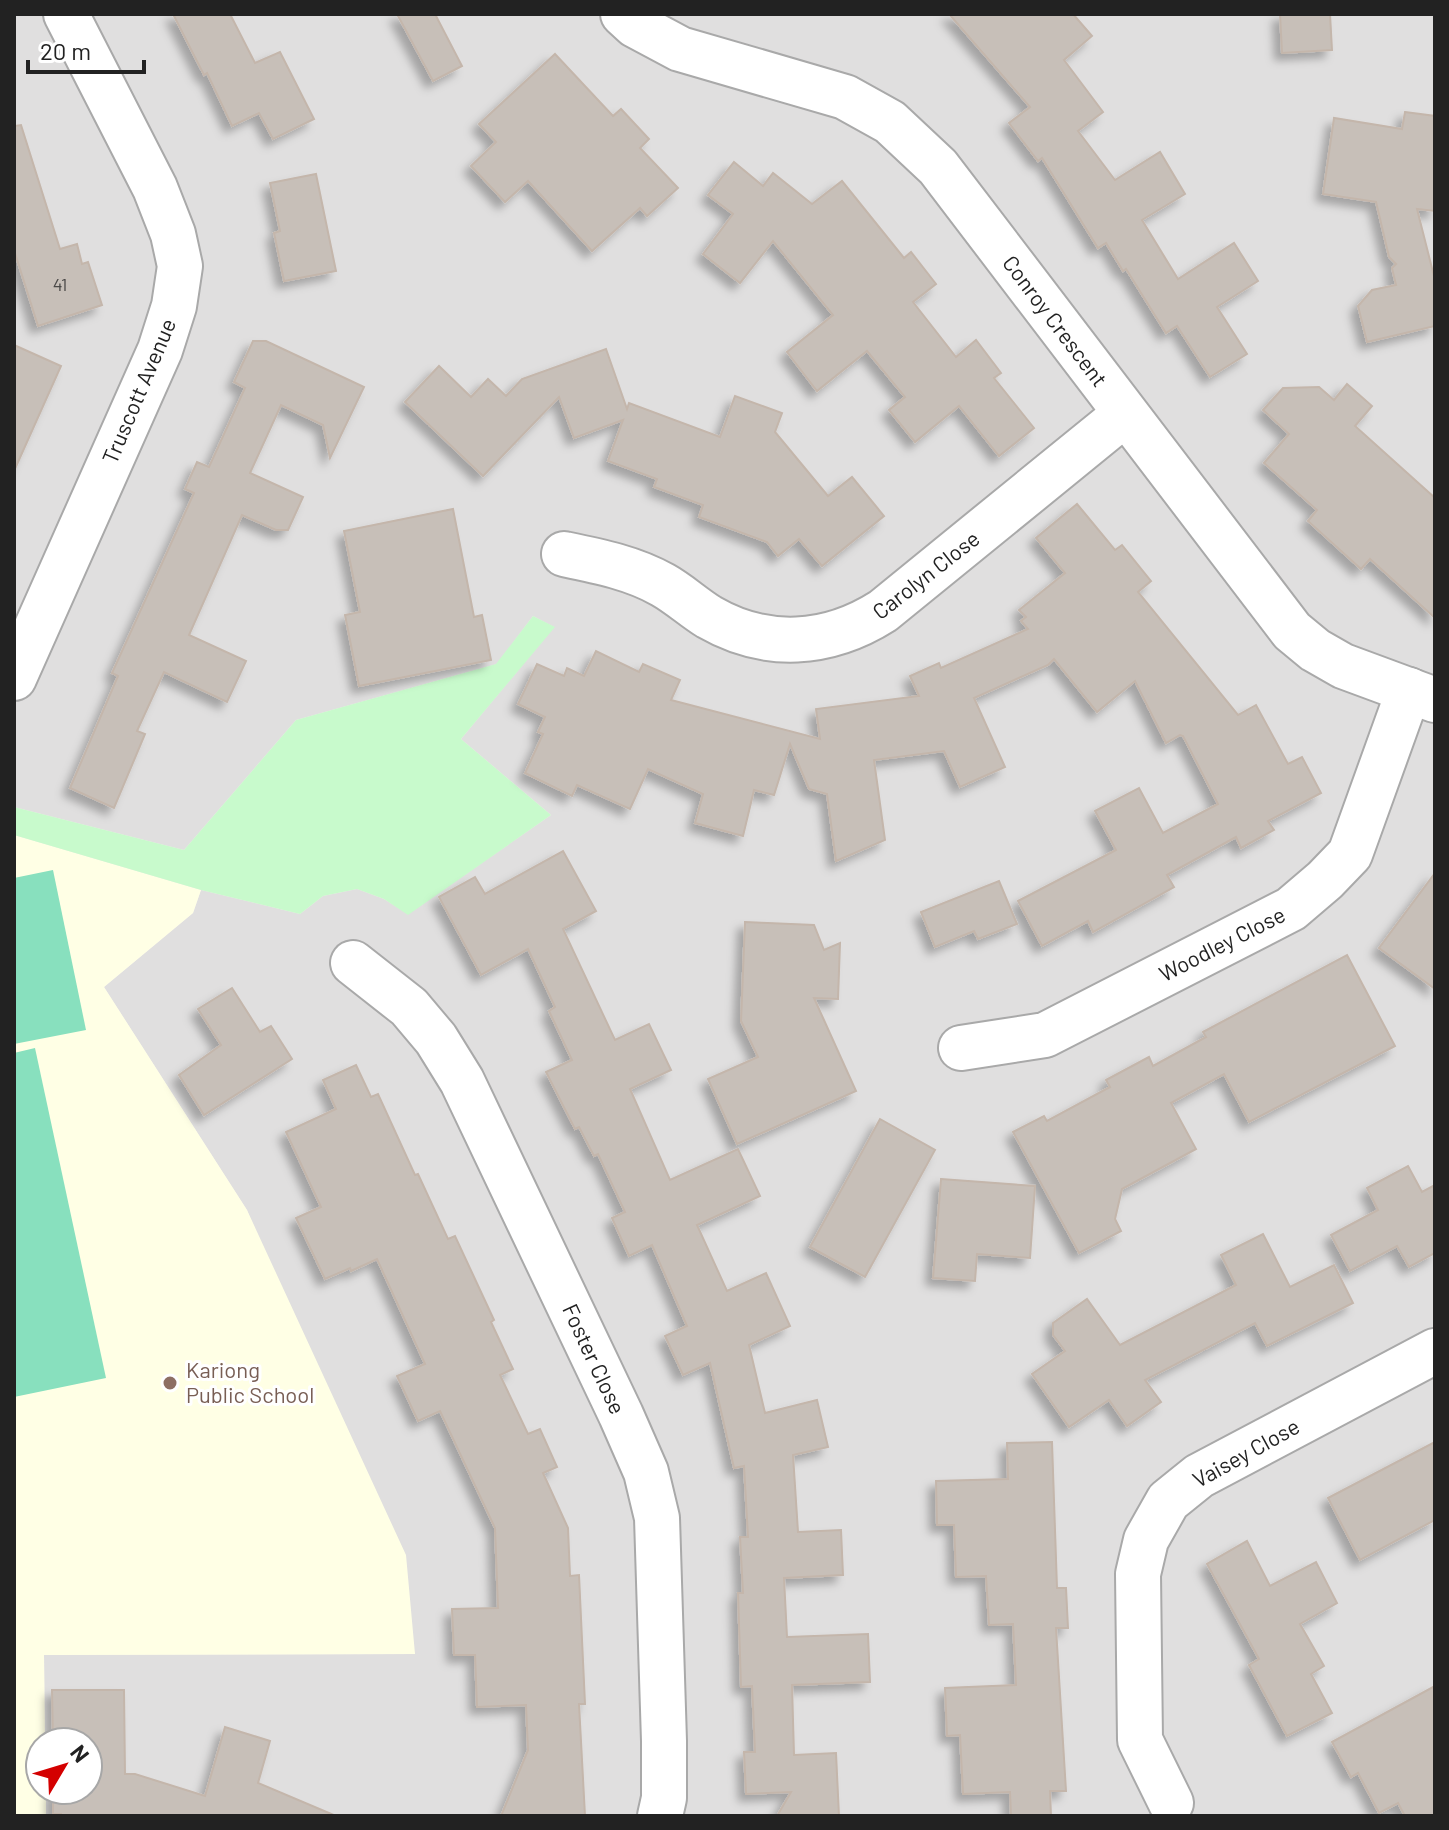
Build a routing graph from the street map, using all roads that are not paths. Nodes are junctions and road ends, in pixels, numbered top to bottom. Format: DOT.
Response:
graph roads {
  1 [pos="66,14"];
  2 [pos="623,14"];
  3 [pos="1125,414"];
  4 [pos="564,554"];
  5 [pos="14,678"];
  6 [pos="1422,695"];
  7 [pos="353,963"];
  8 [pos="961,1048"];
  9 [pos="1435,1351"];
  10 [pos="1171,1803"];
  11 [pos="660,1816"];
  1 -- 5 [label="street, Truscott Avenue"];
  2 -- 3 [label="street, Conroy Crescent"];
  3 -- 4 [label="street, Carolyn Close"];
  3 -- 6 [label="street, Conroy Crescent"];
  6 -- 8 [label="street, Woodley Close"];
  7 -- 11 [label="street, Foster Close"];
  9 -- 10 [label="street, Vaisey Close"];
}
